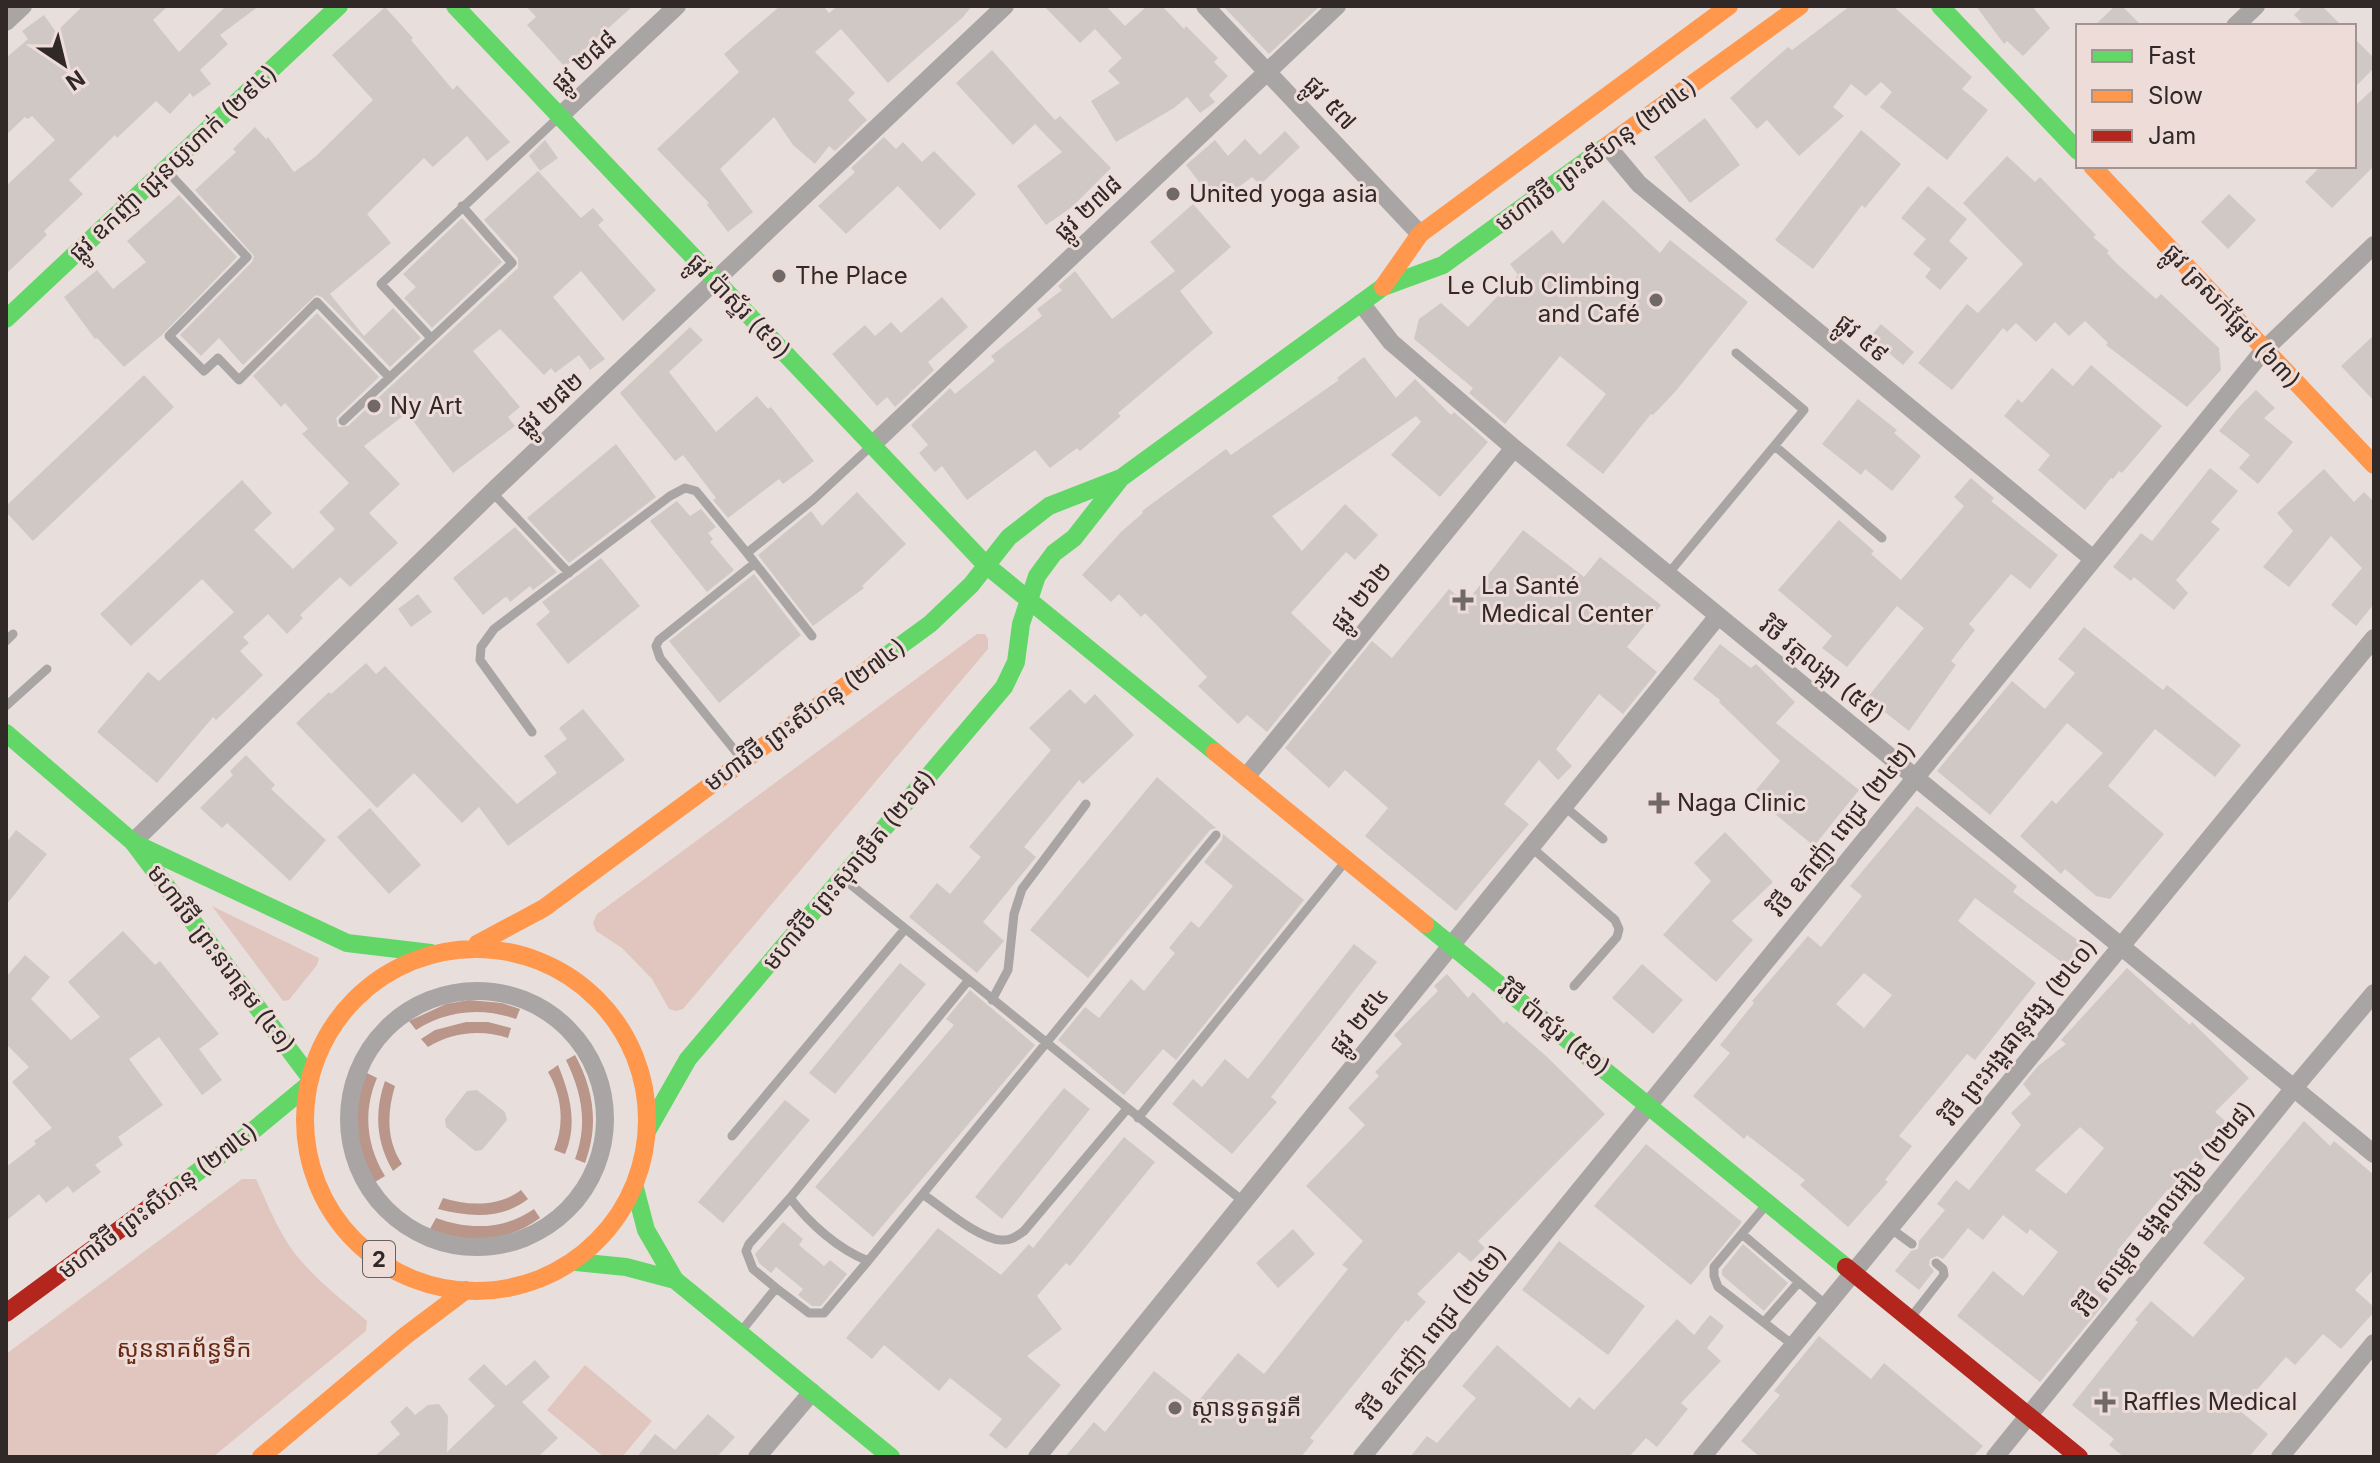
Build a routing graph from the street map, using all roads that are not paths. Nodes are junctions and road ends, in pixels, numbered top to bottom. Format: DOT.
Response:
graph roads {
  1 [pos="23,6"];
  2 [pos="339,6"];
  3 [pos="455,6"];
  4 [pos="677,6"];
  5 [pos="1005,6"];
  6 [pos="1205,6"];
  7 [pos="1337,6"];
  8 [pos="1729,6"];
  9 [pos="1800,6"];
  10 [pos="1940,6"];
  11 [pos="2256,6"];
  12 [pos="6,22"];
  13 [pos="2237,24"];
  14 [pos="1267,72"];
  15 [pos="559,117"];
  16 [pos="1608,147"];
  17 [pos="2076,149"];
  18 [pos="2094,168"];
  19 [pos="165,170"];
  20 [pos="462,206"];
  21 [pos="1420,234"];
  22 [pos="2374,245"];
  23 [pos="716,280"];
  24 [pos="1383,287"];
  25 [pos="1361,303"];
  26 [pos="6,319"];
  27 [pos="431,338"];
  28 [pos="2264,350"];
  29 [pos="1736,353"];
  30 [pos="389,377"];
  31 [pos="343,421"];
  32 [pos="872,445"];
  33 [pos="1775,446"];
  34 [pos="1514,448"];
  35 [pos="2374,465"];
  36 [pos="1121,478"];
  37 [pos="492,492"];
  38 [pos="1882,538"];
  39 [pos="747,553"];
  40 [pos="2093,559"];
  41 [pos="755,563"];
  42 [pos="986,565"];
  43 [pos="569,573"];
  44 [pos="1668,574"];
  45 [pos="1028,601"];
  46 [pos="1718,616"];
  47 [pos="812,636"];
  48 [pos="2374,638"];
  49 [pos="47,669"];
  50 [pos="6,706"];
  51 [pos="532,732"];
  52 [pos="6,733"];
  53 [pos="743,760"];
  54 [pos="1246,777"];
  55 [pos="1915,778"];
  56 [pos="1086,804"];
  57 [pos="1564,806"];
  58 [pos="1216,835"];
  59 [pos="1603,839"];
  60 [pos="133,842"];
  61 [pos="1531,847"];
  62 [pos="1347,860"];
  63 [pos="842,878"];
  64 [pos="905,929"];
  65 [pos="477,944"];
  66 [pos="1452,945"];
  67 [pos="2121,946"];
  68 [pos="435,953"];
  69 [pos="968,981"];
  70 [pos="1574,986"];
  71 [pos="2374,993"];
  72 [pos="992,1000"];
  73 [pos="1047,1045"];
  74 [pos="308,1081"];
  75 [pos="2294,1088"];
  76 [pos="1648,1105"];
  77 [pos="1127,1109"];
  78 [pos="605,1110"];
  79 [pos="1138,1118"];
  80 [pos="647,1131"];
  81 [pos="732,1136"];
  82 [pos="2374,1154"];
  83 [pos="635,1188"];
  84 [pos="924,1195"];
  85 [pos="790,1198"];
  86 [pos="1244,1202"];
  87 [pos="1768,1203"];
  88 [pos="1890,1228"];
  89 [pos="1742,1234"];
  90 [pos="1912,1244"];
  91 [pos="868,1261"];
  92 [pos="576,1262"];
  93 [pos="1936,1263"];
  94 [pos="1853,1272"];
  95 [pos="675,1280"];
  96 [pos="1799,1282"];
  97 [pos="776,1288"];
  98 [pos="466,1290"];
  99 [pos="1826,1305"];
  100 [pos="6,1313"];
  101 [pos="1910,1319"];
  102 [pos="1764,1322"];
  103 [pos="740,1333"];
  104 [pos="2374,1343"];
  105 [pos="1793,1345"];
  106 [pos="812,1392"];
  107 [pos="2028,1416"];
  108 [pos="267,1455"];
  109 [pos="757,1457"];
  110 [pos="891,1457"];
  111 [pos="1037,1457"];
  112 [pos="1362,1457"];
  113 [pos="1702,1457"];
  114 [pos="1995,1457"];
  115 [pos="2079,1457"];
  116 [pos="2280,1457"];
  1 -- 12 [label="street"];
  2 -- 19 [label="main road, ផ្លូវ ឧកញ៉ា ជ្រុនយូហាក់ (២៩៤)"];
  3 -- 15 [label="main road, ផ្លូវ ប៉ាស្ទ័រ (៥១)"];
  4 -- 15 [label="street, ផ្លូវ ២៨៨"];
  5 -- 23 [label="street, ផ្លូវ ២៨២"];
  6 -- 14 [label="street, ផ្លូវ ៥៧"];
  7 -- 14 [label="street, ផ្លូវ ២៧៨"];
  8 -- 21 [label="main road, មហាវិថី ព្រះសីហនុ (២៧៤)"];
  9 -- 16 [label="main road, មហាវិថី ព្រះសីហនុ (២៧៤)"];
  10 -- 17 [label="main road"];
  11 -- 13 [label="street"];
  14 -- 21 [label="street, ផ្លូវ ៥៧"];
  14 -- 32 [label="street, ផ្លូវ ២៧៨"];
  15 -- 20 [label="lane"];
  15 -- 23 [label="main road, ផ្លូវ ប៉ាស្ទ័រ (៥១)"];
  16 -- 24 [label="main road, មហាវិថី ព្រះសីហនុ (២៧៤)"];
  16 -- 40 [label="street, ផ្លូវ ៥៩"];
  18 -- 28 [label="main road, ផ្លូវ ត្រសក់ផ្អែម (៦៣)"];
  19 -- 26 [label="main road, ផ្លូវ ឧកញ៉ា ជ្រុនយូហាក់ (២៩៤)"];
  19 -- 30 [label="lane"];
  20 -- 27 [label="lane"];
  20 -- 27 [label="lane"];
  21 -- 24 [label="main road, មហាវិថី ព្រះសីហនុ (២៧៤)"];
  22 -- 28 [label="street, វិថី ឧកញ៉ា ពេជ្រ (២៤២)"];
  23 -- 32 [label="main road, ផ្លូវ ប៉ាស្ទ័រ (៥១)"];
  23 -- 37 [label="street, ផ្លូវ ២៨២"];
  24 -- 25 [label="main road, មហាវិថី ព្រះសីហនុ (២៧៤)"];
  25 -- 34 [label="street, វិថី វត្តលង្កា (៥៥)"];
  25 -- 36 [label="main road, មហាវិថី ព្រះសីហនុ (២៧៤)"];
  27 -- 30 [label="lane"];
  28 -- 35 [label="main road, ផ្លូវ ត្រសក់ផ្អែម (៦៣)"];
  28 -- 40 [label="street, វិថី ឧកញ៉ា ពេជ្រ (២៤២)"];
  29 -- 33 [label="lane"];
  30 -- 31 [label="lane"];
  32 -- 39 [label="lane"];
  32 -- 42 [label="main road, ផ្លូវ ប៉ាស្ទ័រ (៥១)"];
  33 -- 38 [label="lane"];
  33 -- 44 [label="lane"];
  34 -- 44 [label="street, វិថី វត្តលង្កា (៥៥)"];
  34 -- 54 [label="street, ផ្លូវ ២៦២"];
  36 -- 42 [label="main road, មហាវិថី ព្រះសីហនុ (២៧៤)"];
  36 -- 45 [label="main road, មហាវិថី ព្រះសីហនុ (២៧៤)"];
  37 -- 43 [label="lane"];
  37 -- 60 [label="street, ផ្លូវ ២៨២"];
  39 -- 41 [label="lane"];
  39 -- 43 [label="lane"];
  40 -- 55 [label="street, វិថី ឧកញ៉ា ពេជ្រ (២៤២)"];
  41 -- 47 [label="lane"];
  41 -- 53 [label="lane"];
  42 -- 45 [label="main road, ផ្លូវ ប៉ាស្ទ័រ (៥១)"];
  42 -- 53 [label="main road, មហាវិថី ព្រះសីហនុ (២៧៤)"];
  43 -- 51 [label="lane"];
  44 -- 46 [label="street, វិថី វត្តលង្កា (៥៥)"];
  45 -- 54 [label="main road, វិថី ប៉ាស្ទ័រ (៥១)"];
  45 -- 63 [label="main road, មហាវិថី ព្រះសុរាម្រឹត (២៦៨)"];
  46 -- 55 [label="street, វិថី វត្តលង្កា (៥៥)"];
  46 -- 57 [label="street, ផ្លូវ ២៥៤"];
  48 -- 67 [label="street, វិថី ព្រះអង្គផានុវង្ស (២៤០)"];
  49 -- 50 [label="lane"];
  52 -- 60 [label="main road, មហាវិថី ព្រះនរោត្តម (៤១) / 2"];
  53 -- 65 [label="main road, មហាវិថី ព្រះសីហនុ (២៧៤)"];
  54 -- 62 [label="main road, វិថី ប៉ាស្ទ័រ (៥១)"];
  55 -- 67 [label="street, វិថី វត្តលង្កា (៥៥)"];
  55 -- 76 [label="street, វិថី ឧកញ៉ា ពេជ្រ (២៤២)"];
  56 -- 72 [label="lane"];
  57 -- 59 [label="lane"];
  57 -- 61 [label="street, ផ្លូវ ២៥៤"];
  58 -- 73 [label="lane"];
  60 -- 68 [label="main road, មហាវិថី ព្រះនរោត្តម (៤១) / 2"];
  60 -- 74 [label="main road, មហាវិថី ព្រះនរោត្តម (៤១) / 2"];
  61 -- 66 [label="street, ផ្លូវ ២៥៤"];
  61 -- 70 [label="lane"];
  62 -- 66 [label="main road, វិថី ប៉ាស្ទ័រ (៥១)"];
  62 -- 79 [label="lane"];
  63 -- 64 [label="lane"];
  63 -- 80 [label="main road, មហាវិថី ព្រះសុរាម្រឹត (២៦៨)"];
  64 -- 69 [label="lane"];
  64 -- 81 [label="lane"];
  65 -- 68 [label="main road, 2"];
  65 -- 80 [label="main road, 2"];
  66 -- 76 [label="main road, វិថី ប៉ាស្ទ័រ (៥១)"];
  66 -- 86 [label="street, ផ្លូវ ២៥៤"];
  67 -- 75 [label="street, វិថី វត្តលង្កា (៥៥)"];
  67 -- 88 [label="street, វិថី ព្រះអង្គផានុវង្ស (២៤០)"];
  68 -- 74 [label="main road, 2"];
  69 -- 72 [label="lane"];
  69 -- 85 [label="lane"];
  71 -- 75 [label="street, វិថី សម្តេច មង្គលអៀម (២២៨)"];
  72 -- 73 [label="lane"];
  73 -- 77 [label="lane"];
  73 -- 84 [label="lane"];
  74 -- 98 [label="main road, 2"];
  74 -- 100 [label="main road, មហាវិថី ព្រះសីហនុ (២៧៤)"];
  75 -- 82 [label="street, វិថី វត្តលង្កា (៥៥)"];
  75 -- 107 [label="street, វិថី សម្តេច មង្គលអៀម (២២៨)"];
  76 -- 87 [label="main road, វិថី ប៉ាស្ទ័រ (៥១)"];
  76 -- 112 [label="street, វិថី ឧកញ៉ា ពេជ្រ (២៤២)"];
  77 -- 79 [label="lane"];
  77 -- 84 [label="lane"];
  78 -- 78 [label="street"];
  79 -- 86 [label="lane"];
  80 -- 83 [label="main road, 2"];
  83 -- 92 [label="main road, 2"];
  83 -- 95 [label="main road"];
  84 -- 91 [label="lane"];
  85 -- 91 [label="lane"];
  85 -- 97 [label="lane"];
  86 -- 111 [label="street, ផ្លូវ ២៥៤"];
  87 -- 89 [label="lane"];
  87 -- 94 [label="main road, វិថី ប៉ាស្ទ័រ (៥១)"];
  88 -- 90 [label="lane"];
  88 -- 94 [label="street, វិថី ព្រះអង្គផានុវង្ស (២៤០)"];
  89 -- 96 [label="lane"];
  89 -- 102 [label="lane"];
  91 -- 97 [label="lane"];
  92 -- 95 [label="main road"];
  92 -- 98 [label="main road, 2"];
  93 -- 101 [label="lane"];
  94 -- 99 [label="street, វិថី ព្រះអង្គផានុវង្ស (២៤០)"];
  94 -- 101 [label="main road, វិថី ប៉ាស្ទ័រ (៥១)"];
  95 -- 103 [label="main road"];
  96 -- 99 [label="lane"];
  96 -- 102 [label="lane"];
  97 -- 103 [label="lane"];
  98 -- 108 [label="main road"];
  99 -- 105 [label="street, វិថី ព្រះអង្គផានុវង្ស (២៤០)"];
  101 -- 107 [label="main road, វិថី ប៉ាស្ទ័រ (៥១)"];
  102 -- 105 [label="lane"];
  103 -- 106 [label="main road"];
  104 -- 116 [label="street"];
  105 -- 113 [label="street, វិថី ព្រះអង្គផានុវង្ស (២៤០)"];
  106 -- 109 [label="street"];
  106 -- 110 [label="main road"];
  107 -- 114 [label="street, វិថី សម្តេច មង្គលអៀម (២២៨)"];
  107 -- 115 [label="main road, វិថី ប៉ាស្ទ័រ (៥១)"];
}
